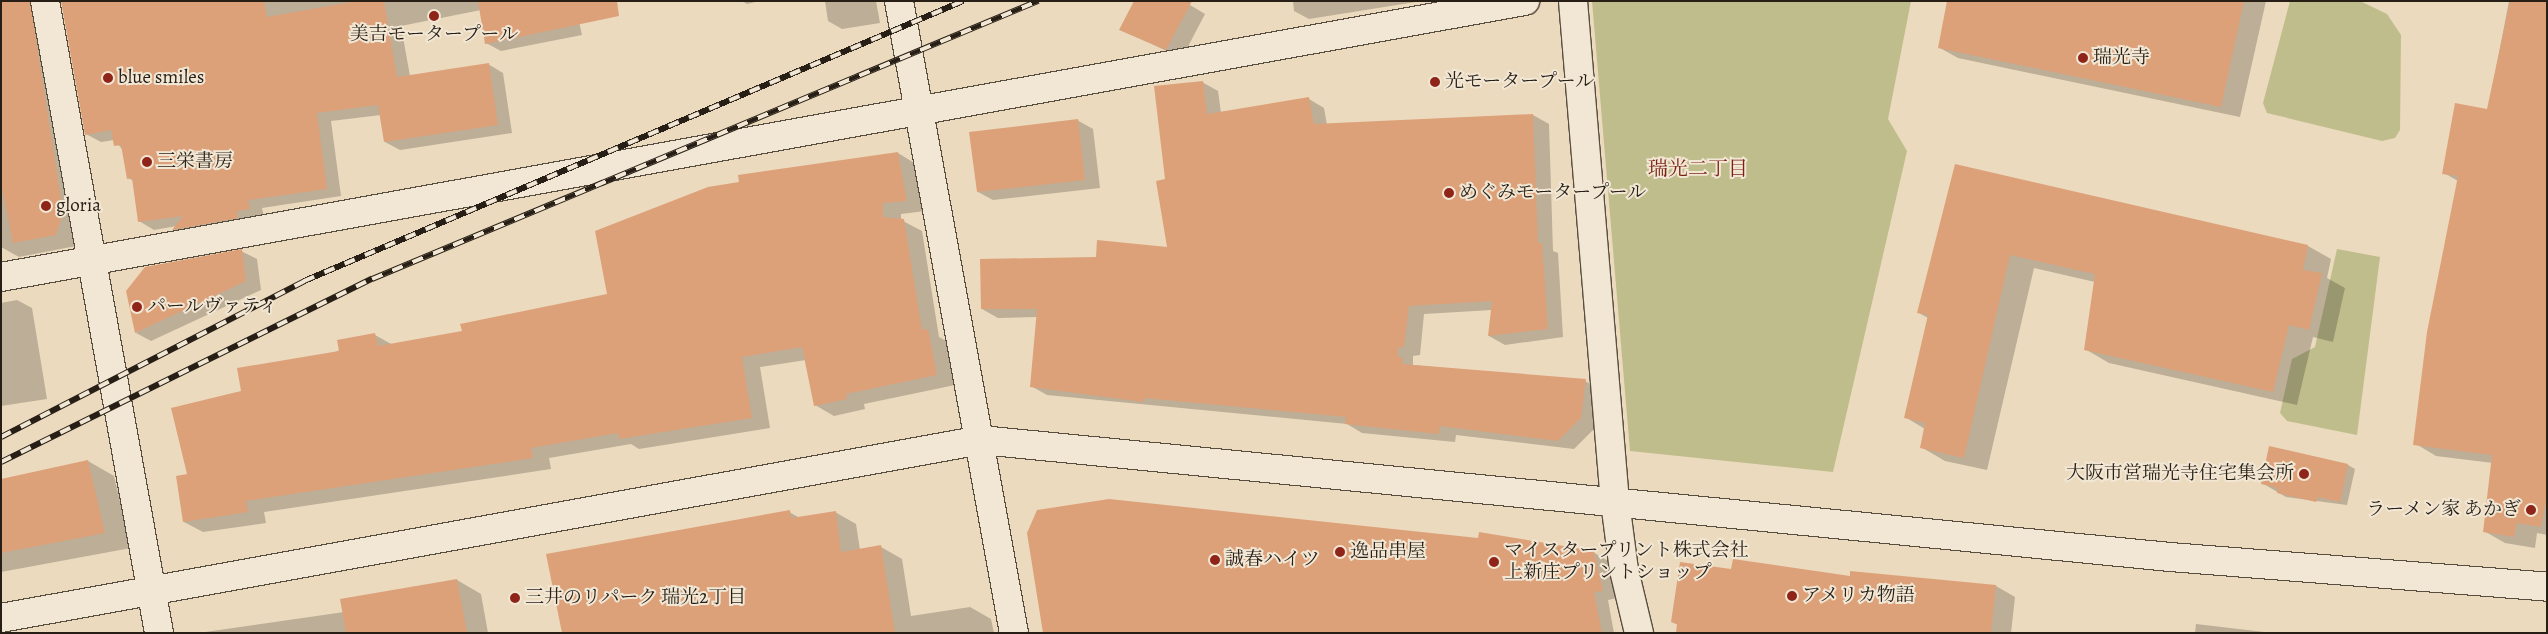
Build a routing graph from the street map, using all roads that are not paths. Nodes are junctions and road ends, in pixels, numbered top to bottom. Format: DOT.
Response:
graph roads {
  1 [pos="45,1"];
  2 [pos="898,1"];
  3 [pos="1525,1"];
  4 [pos="1573,1"];
  5 [pos="917,108"];
  6 [pos="92,261"];
  7 [pos="1,277"];
  8 [pos="980,440"];
  9 [pos="1616,502"];
  10 [pos="2547,588"];
  11 [pos="151,591"];
  12 [pos="1,618"];
  13 [pos="159,633"];
  14 [pos="1014,633"];
  15 [pos="1639,633"];
  1 -- 6 [label="street"];
  2 -- 5 [label="street"];
  3 -- 5 [label="street"];
  4 -- 9 [label="street"];
  5 -- 6 [label="street"];
  5 -- 8 [label="street"];
  6 -- 7 [label="street"];
  6 -- 11 [label="street"];
  8 -- 9 [label="street"];
  8 -- 11 [label="street"];
  8 -- 14 [label="street"];
  9 -- 10 [label="street"];
  9 -- 15 [label="street"];
  11 -- 12 [label="street"];
  11 -- 13 [label="street"];
}
